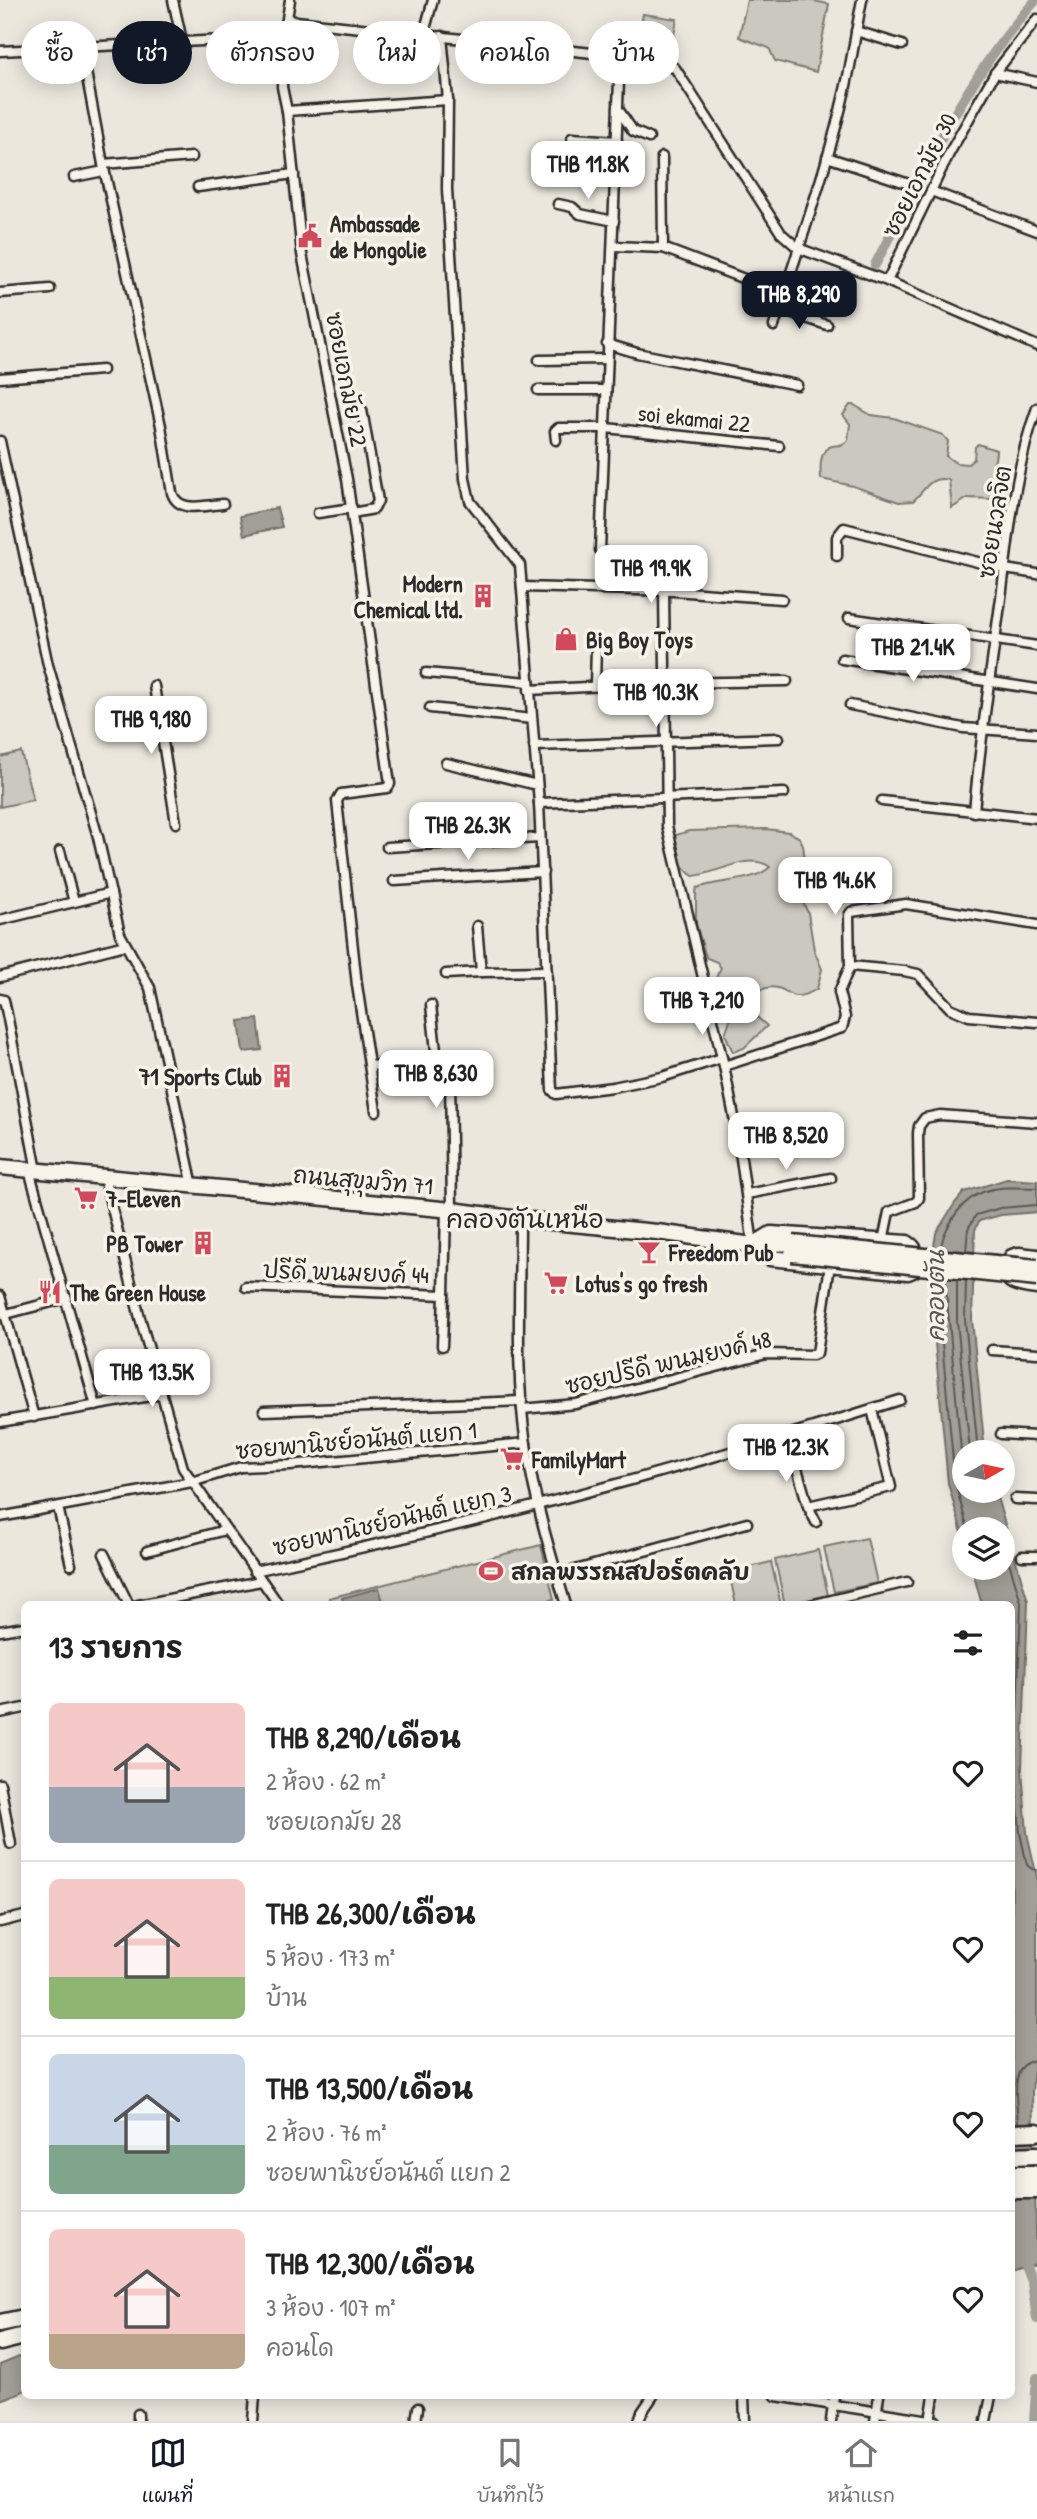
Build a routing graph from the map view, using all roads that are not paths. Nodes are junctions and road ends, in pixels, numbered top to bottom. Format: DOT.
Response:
graph roads {
  1 [pos="173,0"];
  2 [pos="290,0"];
  3 [pos="433,0"];
  4 [pos="862,0"];
  5 [pos="1037,19"];
  6 [pos="287,20"];
  7 [pos="178,21"];
  8 [pos="427,21"];
  9 [pos="353,26"];
  10 [pos="1034,28"];
  11 [pos="856,32"];
  12 [pos="442,36"];
  13 [pos="902,45"];
  14 [pos="21,49"];
  15 [pos="0,51"];
  16 [pos="588,52"];
  17 [pos="679,73"];
  18 [pos="995,73"];
  19 [pos="1037,82"];
  20 [pos="88,84"];
  21 [pos="282,84"];
  22 [pos="619,84"];
  23 [pos="448,100"];
  24 [pos="618,109"];
  25 [pos="287,111"];
  26 [pos="572,138"];
  27 [pos="649,138"];
  28 [pos="617,141"];
  29 [pos="192,157"];
  30 [pos="662,157"];
  31 [pos="827,157"];
  32 [pos="103,167"];
  33 [pos="294,174"];
  34 [pos="74,177"];
  35 [pos="906,183"];
  36 [pos="198,187"];
  37 [pos="931,191"];
  38 [pos="558,204"];
  39 [pos="614,221"];
  40 [pos="1037,231"];
  41 [pos="614,246"];
  42 [pos="798,247"];
  43 [pos="663,248"];
  44 [pos="887,281"];
  45 [pos="50,289"];
  46 [pos="0,293"];
  47 [pos="783,294"];
  48 [pos="779,309"];
  49 [pos="827,325"];
  50 [pos="774,326"];
  51 [pos="607,344"];
  52 [pos="1037,346"];
  53 [pos="607,359"];
  54 [pos="539,360"];
  55 [pos="102,369"];
  56 [pos="0,378"];
  57 [pos="797,385"];
  58 [pos="538,390"];
  59 [pos="606,390"];
  60 [pos="1037,408"];
  61 [pos="362,410"];
  62 [pos="606,428"];
  63 [pos="556,440"];
  64 [pos="0,441"];
  65 [pos="779,446"];
  66 [pos="223,504"];
  67 [pos="352,510"];
  68 [pos="318,513"];
  69 [pos="600,550"];
  70 [pos="837,556"];
  71 [pos="1005,569"];
  72 [pos="1037,574"];
  73 [pos="522,587"];
  74 [pos="664,591"];
  75 [pos="782,599"];
  76 [pos="849,618"];
  77 [pos="995,641"];
  78 [pos="596,645"];
  79 [pos="1037,646"];
  80 [pos="842,659"];
  81 [pos="426,673"];
  82 [pos="787,681"];
  83 [pos="988,682"];
  84 [pos="664,683"];
  85 [pos="154,685"];
  86 [pos="529,686"];
  87 [pos="595,686"];
  88 [pos="1037,689"];
  89 [pos="850,705"];
  90 [pos="430,708"];
  91 [pos="532,719"];
  92 [pos="982,730"];
  93 [pos="1037,733"];
  94 [pos="779,738"];
  95 [pos="665,743"];
  96 [pos="534,746"];
  97 [pos="446,763"];
  98 [pos="537,785"];
  99 [pos="784,793"];
  100 [pos="666,798"];
  101 [pos="882,801"];
  102 [pos="538,803"];
  103 [pos="974,811"];
  104 [pos="1037,818"];
  105 [pos="176,823"];
  106 [pos="540,838"];
  107 [pos="387,847"];
  108 [pos="60,851"];
  109 [pos="542,872"];
  110 [pos="394,881"];
  111 [pos="111,893"];
  112 [pos="74,902"];
  113 [pos="0,920"];
  114 [pos="1037,925"];
  115 [pos="477,926"];
  116 [pos="125,945"];
  117 [pos="850,966"];
  118 [pos="547,971"];
  119 [pos="481,972"];
  120 [pos="446,974"];
  121 [pos="0,977"];
  122 [pos="0,999"];
  123 [pos="431,1004"];
  124 [pos="1037,1023"];
  125 [pos="437,1060"];
  126 [pos="723,1062"];
  127 [pos="370,1066"];
  128 [pos="376,1111"];
  129 [pos="1037,1122"];
  130 [pos="0,1167"];
  131 [pos="33,1170"];
  132 [pos="104,1177"];
  133 [pos="831,1178"];
  134 [pos="193,1186"];
  135 [pos="747,1194"];
  136 [pos="449,1210"];
  137 [pos="520,1219"];
  138 [pos="883,1241"];
  139 [pos="758,1245"];
  140 [pos="792,1248"];
  141 [pos="1037,1257"];
  142 [pos="830,1265"];
  143 [pos="1037,1267"];
  144 [pos="1037,1279"];
  145 [pos="246,1287"];
  146 [pos="1037,1287"];
  147 [pos="444,1295"];
  148 [pos="0,1296"];
  149 [pos="67,1298"];
  150 [pos="5,1314"];
  151 [pos="442,1346"];
  152 [pos="992,1350"];
  153 [pos="1037,1353"];
  154 [pos="162,1394"];
  155 [pos="900,1400"];
  156 [pos="522,1405"];
  157 [pos="96,1406"];
  158 [pos="872,1409"];
  159 [pos="264,1411"];
  160 [pos="34,1417"];
  161 [pos="0,1422"];
  162 [pos="787,1434"];
  163 [pos="1001,1434"];
  164 [pos="1037,1436"];
  165 [pos="526,1443"];
  166 [pos="192,1482"];
  167 [pos="1015,1499"];
  168 [pos="1037,1500"];
  169 [pos="538,1506"];
  170 [pos="807,1506"];
  171 [pos="58,1507"];
  172 [pos="0,1517"];
  173 [pos="816,1522"];
  174 [pos="747,1523"];
  175 [pos="225,1530"];
  176 [pos="147,1551"];
  177 [pos="104,1554"];
  178 [pos="1022,1556"];
  179 [pos="1037,1556"];
  180 [pos="71,1565"];
  181 [pos="254,1572"];
  182 [pos="557,1576"];
  183 [pos="261,1581"];
  184 [pos="907,1582"];
  185 [pos="127,1601"];
  186 [pos="158,1601"];
  187 [pos="276,1601"];
  188 [pos="565,1601"];
  189 [pos="828,1601"];
  190 [pos="21,1628"];
  191 [pos="0,1631"];
  192 [pos="21,1709"];
  193 [pos="0,1713"];
  194 [pos="0,1784"];
  195 [pos="11,1844"];
  196 [pos="21,1917"];
  197 [pos="0,1922"];
  198 [pos="1037,2132"];
  199 [pos="1015,2133"];
  200 [pos="1037,2155"];
  201 [pos="1015,2156"];
  202 [pos="1015,2174"];
  203 [pos="1037,2174"];
  204 [pos="1015,2190"];
  205 [pos="1037,2190"];
  206 [pos="21,2319"];
  207 [pos="0,2323"];
  208 [pos="21,2337"];
  209 [pos="0,2342"];
  210 [pos="255,2399"];
  211 [pos="651,2399"];
  212 [pos="744,2399"];
  213 [pos="878,2399"];
  214 [pos="934,2399"];
  215 [pos="990,2399"];
  216 [pos="834,2400"];
  217 [pos="418,2408"];
  218 [pos="876,2410"];
  219 [pos="253,2421"];
  220 [pos="416,2421"];
  221 [pos="639,2421"];
  222 [pos="745,2421"];
  223 [pos="831,2421"];
  224 [pos="875,2421"];
  225 [pos="932,2421"];
  226 [pos="986,2421"];
  1 -- 7 [label="street"];
  2 -- 6 [label="street, ซอยเอกมัย 22"];
  3 -- 8 [label="street"];
  4 -- 11 [label="street"];
  5 -- 10 [label="street, ซอยเอกมัย 30"];
  6 -- 9 [label="street"];
  10 -- 18 [label="street, ซอยเอกมัย 30"];
  11 -- 13 [label="street"];
  11 -- 31 [label="street"];
  12 -- 16 [label="street"];
  12 -- 23 [label="street"];
  14 -- 15 [label="street"];
  17 -- 42 [label="street"];
  18 -- 19 [label="street"];
  18 -- 37 [label="street, ซอยเอกมัย 30"];
  20 -- 32 [label="street"];
  21 -- 25 [label="street, ซอยเอกมัย 22"];
  22 -- 24 [label="street"];
  23 -- 25 [label="street"];
  23 -- 73 [label="street"];
  24 -- 27 [label="street"];
  24 -- 28 [label="street"];
  25 -- 33 [label="street, ซอยเอกมัย 22"];
  26 -- 28 [label="street"];
  28 -- 39 [label="street"];
  29 -- 32 [label="street"];
  30 -- 43 [label="street"];
  31 -- 35 [label="street"];
  31 -- 42 [label="street"];
  32 -- 34 [label="street"];
  32 -- 66 [label="street"];
  33 -- 36 [label="street"];
  33 -- 67 [label="street, ซอยเอกมัย 22"];
  37 -- 40 [label="street"];
  37 -- 44 [label="street, ซอยเอกมัย 30"];
  38 -- 39 [label="street"];
  39 -- 41 [label="street"];
  41 -- 43 [label="street"];
  41 -- 51 [label="street"];
  42 -- 44 [label="street"];
  42 -- 47 [label="street"];
  43 -- 47 [label="street"];
  44 -- 52 [label="street"];
  45 -- 46 [label="street"];
  47 -- 48 [label="street"];
  48 -- 49 [label="street"];
  48 -- 50 [label="street"];
  51 -- 53 [label="street"];
  51 -- 57 [label="street, soi ekamai 22"];
  53 -- 54 [label="street"];
  53 -- 59 [label="street"];
  55 -- 56 [label="street"];
  58 -- 59 [label="street"];
  59 -- 62 [label="street"];
  60 -- 71 [label="street, ซอยนวลจิต"];
  61 -- 67 [label="street"];
  62 -- 63 [label="street, soi ekamai 22"];
  62 -- 65 [label="street, soi ekamai 22"];
  62 -- 69 [label="street"];
  64 -- 111 [label="street"];
  67 -- 68 [label="street"];
  67 -- 127 [label="street, ซอยเอกมัย 22"];
  70 -- 71 [label="street"];
  71 -- 72 [label="street"];
  71 -- 77 [label="street, ซอยนวลจิต"];
  73 -- 74 [label="street"];
  73 -- 86 [label="street"];
  74 -- 75 [label="street"];
  74 -- 84 [label="street"];
  76 -- 77 [label="street"];
  77 -- 79 [label="street"];
  77 -- 83 [label="street, ซอยนวลจิต"];
  78 -- 87 [label="street"];
  80 -- 83 [label="street"];
  81 -- 86 [label="street"];
  82 -- 84 [label="street"];
  83 -- 88 [label="street"];
  83 -- 92 [label="street, ซอยนวลจิต"];
  84 -- 87 [label="street"];
  84 -- 95 [label="street"];
  85 -- 105 [label="street"];
  86 -- 87 [label="street"];
  86 -- 91 [label="street"];
  89 -- 92 [label="street"];
  90 -- 91 [label="street"];
  91 -- 96 [label="street"];
  92 -- 93 [label="street"];
  92 -- 103 [label="street, ซอยนวลจิต"];
  94 -- 95 [label="street"];
  95 -- 96 [label="street"];
  95 -- 100 [label="street"];
  96 -- 98 [label="street"];
  97 -- 98 [label="street"];
  98 -- 102 [label="street"];
  99 -- 100 [label="street"];
  100 -- 102 [label="street"];
  100 -- 126 [label="street"];
  101 -- 103 [label="street"];
  102 -- 106 [label="street"];
  103 -- 104 [label="street"];
  106 -- 107 [label="street"];
  106 -- 109 [label="street"];
  108 -- 112 [label="street"];
  109 -- 110 [label="street"];
  109 -- 118 [label="street"];
  111 -- 112 [label="street"];
  111 -- 116 [label="street"];
  112 -- 113 [label="street"];
  114 -- 117 [label="street"];
  115 -- 119 [label="street"];
  116 -- 121 [label="street"];
  116 -- 134 [label="street"];
  117 -- 124 [label="street"];
  117 -- 126 [label="street"];
  118 -- 119 [label="street"];
  118 -- 126 [label="street"];
  119 -- 120 [label="street"];
  122 -- 131 [label="street"];
  123 -- 125 [label="street, ปรีดี พนมยงค์ 44"];
  125 -- 127 [label="street"];
  125 -- 136 [label="street, ปรีดี พนมยงค์ 44"];
  126 -- 135 [label="street"];
  127 -- 128 [label="street"];
  129 -- 138 [label="street"];
  130 -- 131 [label="main road, ถนนสุขุมวิท 71"];
  131 -- 132 [label="main road, ถนนสุขุมวิท 71"];
  131 -- 149 [label="street"];
  132 -- 134 [label="main road, ถนนสุขุมวิท 71"];
  132 -- 154 [label="street"];
  133 -- 135 [label="street"];
  134 -- 136 [label="main road, ถนนสุขุมวิท 71"];
  135 -- 139 [label="street"];
  136 -- 137 [label="main road, ถนนสุขุมวิท 71"];
  136 -- 147 [label="street, ปรีดี พนมยงค์ 44"];
  137 -- 139 [label="main road, ถนนสุขุมวิท 71"];
  137 -- 156 [label="street"];
  138 -- 139 [label="main road"];
  138 -- 142 [label="main road"];
  139 -- 140 [label="main road, ถนนสุขุมวิท 71"];
  139 -- 142 [label="main road"];
  140 -- 143 [label="main road, ถนนสุขุมวิท 71, bridge"];
  140 -- 144 [label="main road, ถนนสุขุมวิท 71, bridge"];
  141 -- 146 [label="main road"];
  142 -- 156 [label="street, ซอยปรีดี พนมยงค์ 48"];
  145 -- 147 [label="street, ปรีดี พนมยงค์ 44"];
  147 -- 151 [label="street"];
  148 -- 150 [label="street"];
  149 -- 150 [label="street"];
  149 -- 157 [label="street"];
  150 -- 160 [label="street"];
  152 -- 153 [label="street"];
  154 -- 157 [label="street"];
  154 -- 166 [label="street"];
  155 -- 158 [label="street, ซอยพานิชย์อนันต์ แยก 3"];
  156 -- 159 [label="street"];
  156 -- 165 [label="street"];
  157 -- 160 [label="street"];
  158 -- 162 [label="street, ซอยพานิชย์อนันต์ แยก 3"];
  158 -- 170 [label="street"];
  160 -- 161 [label="street"];
  162 -- 169 [label="street, ซอยพานิชย์อนันต์ แยก 3"];
  162 -- 170 [label="street"];
  163 -- 164 [label="street"];
  165 -- 166 [label="street, ซอยพานิชย์อนันต์ แยก 1"];
  165 -- 169 [label="street"];
  166 -- 171 [label="street, ซอยพานิชย์อนันต์ แยก 1"];
  166 -- 175 [label="street"];
  167 -- 168 [label="street"];
  169 -- 181 [label="street, ซอยพานิชย์อนันต์ แยก 3"];
  169 -- 182 [label="street"];
  170 -- 173 [label="street"];
  171 -- 172 [label="street, ซอยพานิชย์อนันต์ แยก 1"];
  171 -- 180 [label="street"];
  174 -- 182 [label="street"];
  175 -- 176 [label="street"];
  175 -- 181 [label="street"];
  177 -- 185 [label="street"];
  178 -- 179 [label="street"];
  181 -- 183 [label="street"];
  182 -- 188 [label="street"];
  183 -- 186 [label="street"];
  183 -- 187 [label="street"];
  184 -- 189 [label="street"];
  190 -- 191 [label="street"];
  192 -- 193 [label="street"];
  194 -- 195 [label="street"];
  196 -- 197 [label="street"];
  198 -- 199 [label="highway"];
  200 -- 201 [label="highway"];
  202 -- 203 [label="highway"];
  204 -- 205 [label="highway"];
  206 -- 207 [label="highway"];
  208 -- 209 [label="highway"];
  210 -- 219 [label="street"];
  211 -- 221 [label="street"];
  212 -- 222 [label="street"];
  213 -- 218 [label="street"];
  214 -- 225 [label="street"];
  215 -- 226 [label="street"];
  216 -- 218 [label="street"];
  216 -- 223 [label="street"];
  217 -- 220 [label="street"];
  218 -- 224 [label="street"];
  218 -- 225 [label="street"];
}
